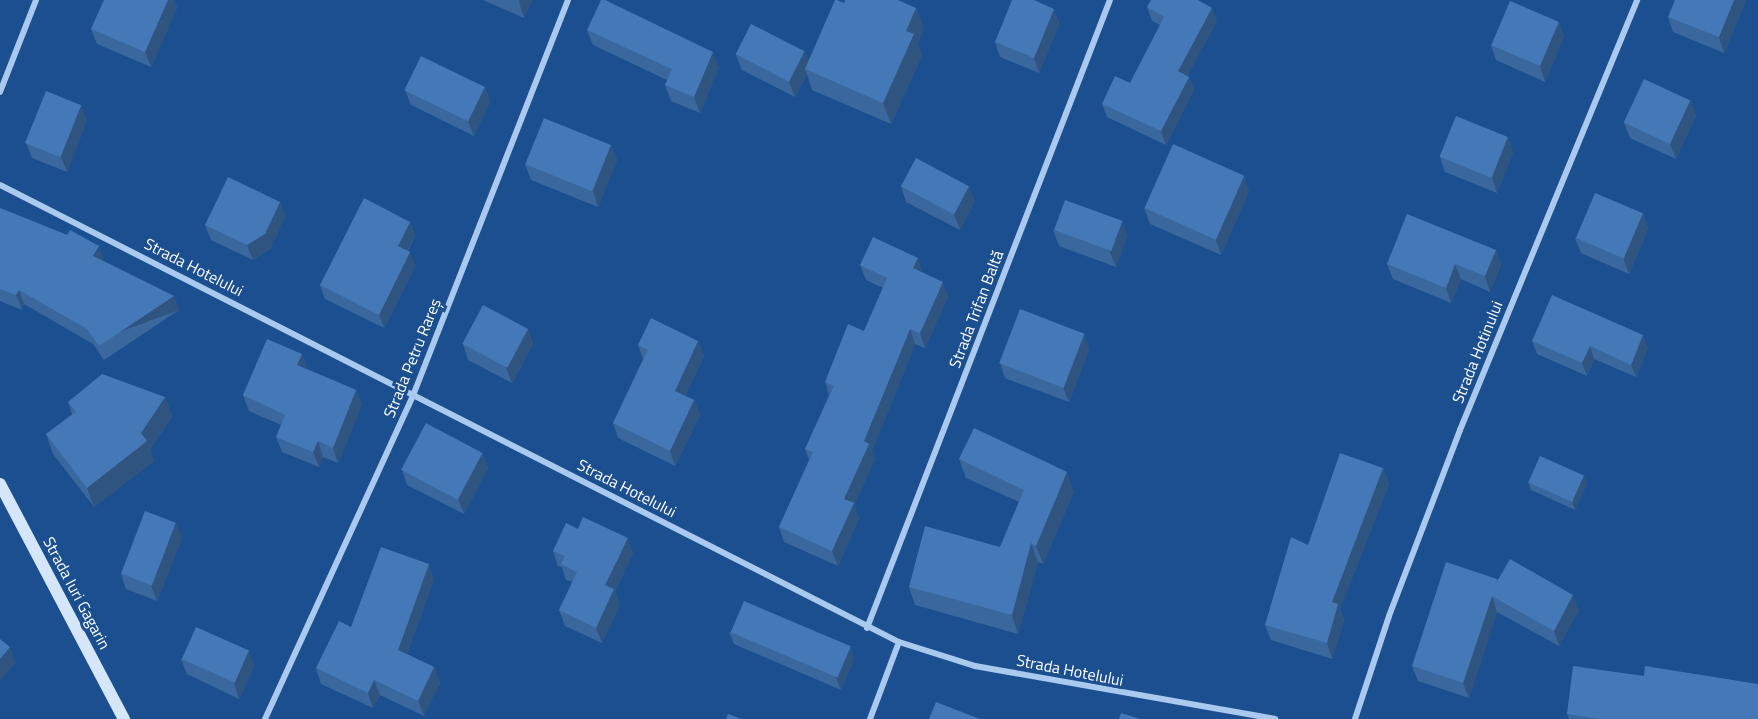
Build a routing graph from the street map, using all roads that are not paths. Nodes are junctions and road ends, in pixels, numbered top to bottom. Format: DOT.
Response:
graph roads {
  1 [pos="36,0"];
  2 [pos="568,0"];
  3 [pos="1110,0"];
  4 [pos="1637,0"];
  5 [pos="0,92"];
  6 [pos="0,185"];
  7 [pos="414,393"];
  8 [pos="0,484"];
  9 [pos="867,628"];
  10 [pos="899,642"];
  11 [pos="124,719"];
  12 [pos="265,719"];
  13 [pos="870,719"];
  14 [pos="1275,719"];
  15 [pos="1355,719"];
  1 -- 5 [label="street"];
  2 -- 7 [label="street, Strada Petru Rareș"];
  3 -- 9 [label="street, Strada Trifan Baltă"];
  4 -- 15 [label="street, Strada Hotinului"];
  6 -- 7 [label="street, Strada Hotelului"];
  7 -- 9 [label="street, Strada Hotelului"];
  7 -- 12 [label="street, Strada Petru Rareș"];
  8 -- 11 [label="main road, Strada Iuri Gagarin"];
  9 -- 10 [label="street, Strada Hotelului"];
  10 -- 13 [label="street"];
  10 -- 14 [label="street, Strada Hotelului"];
}
